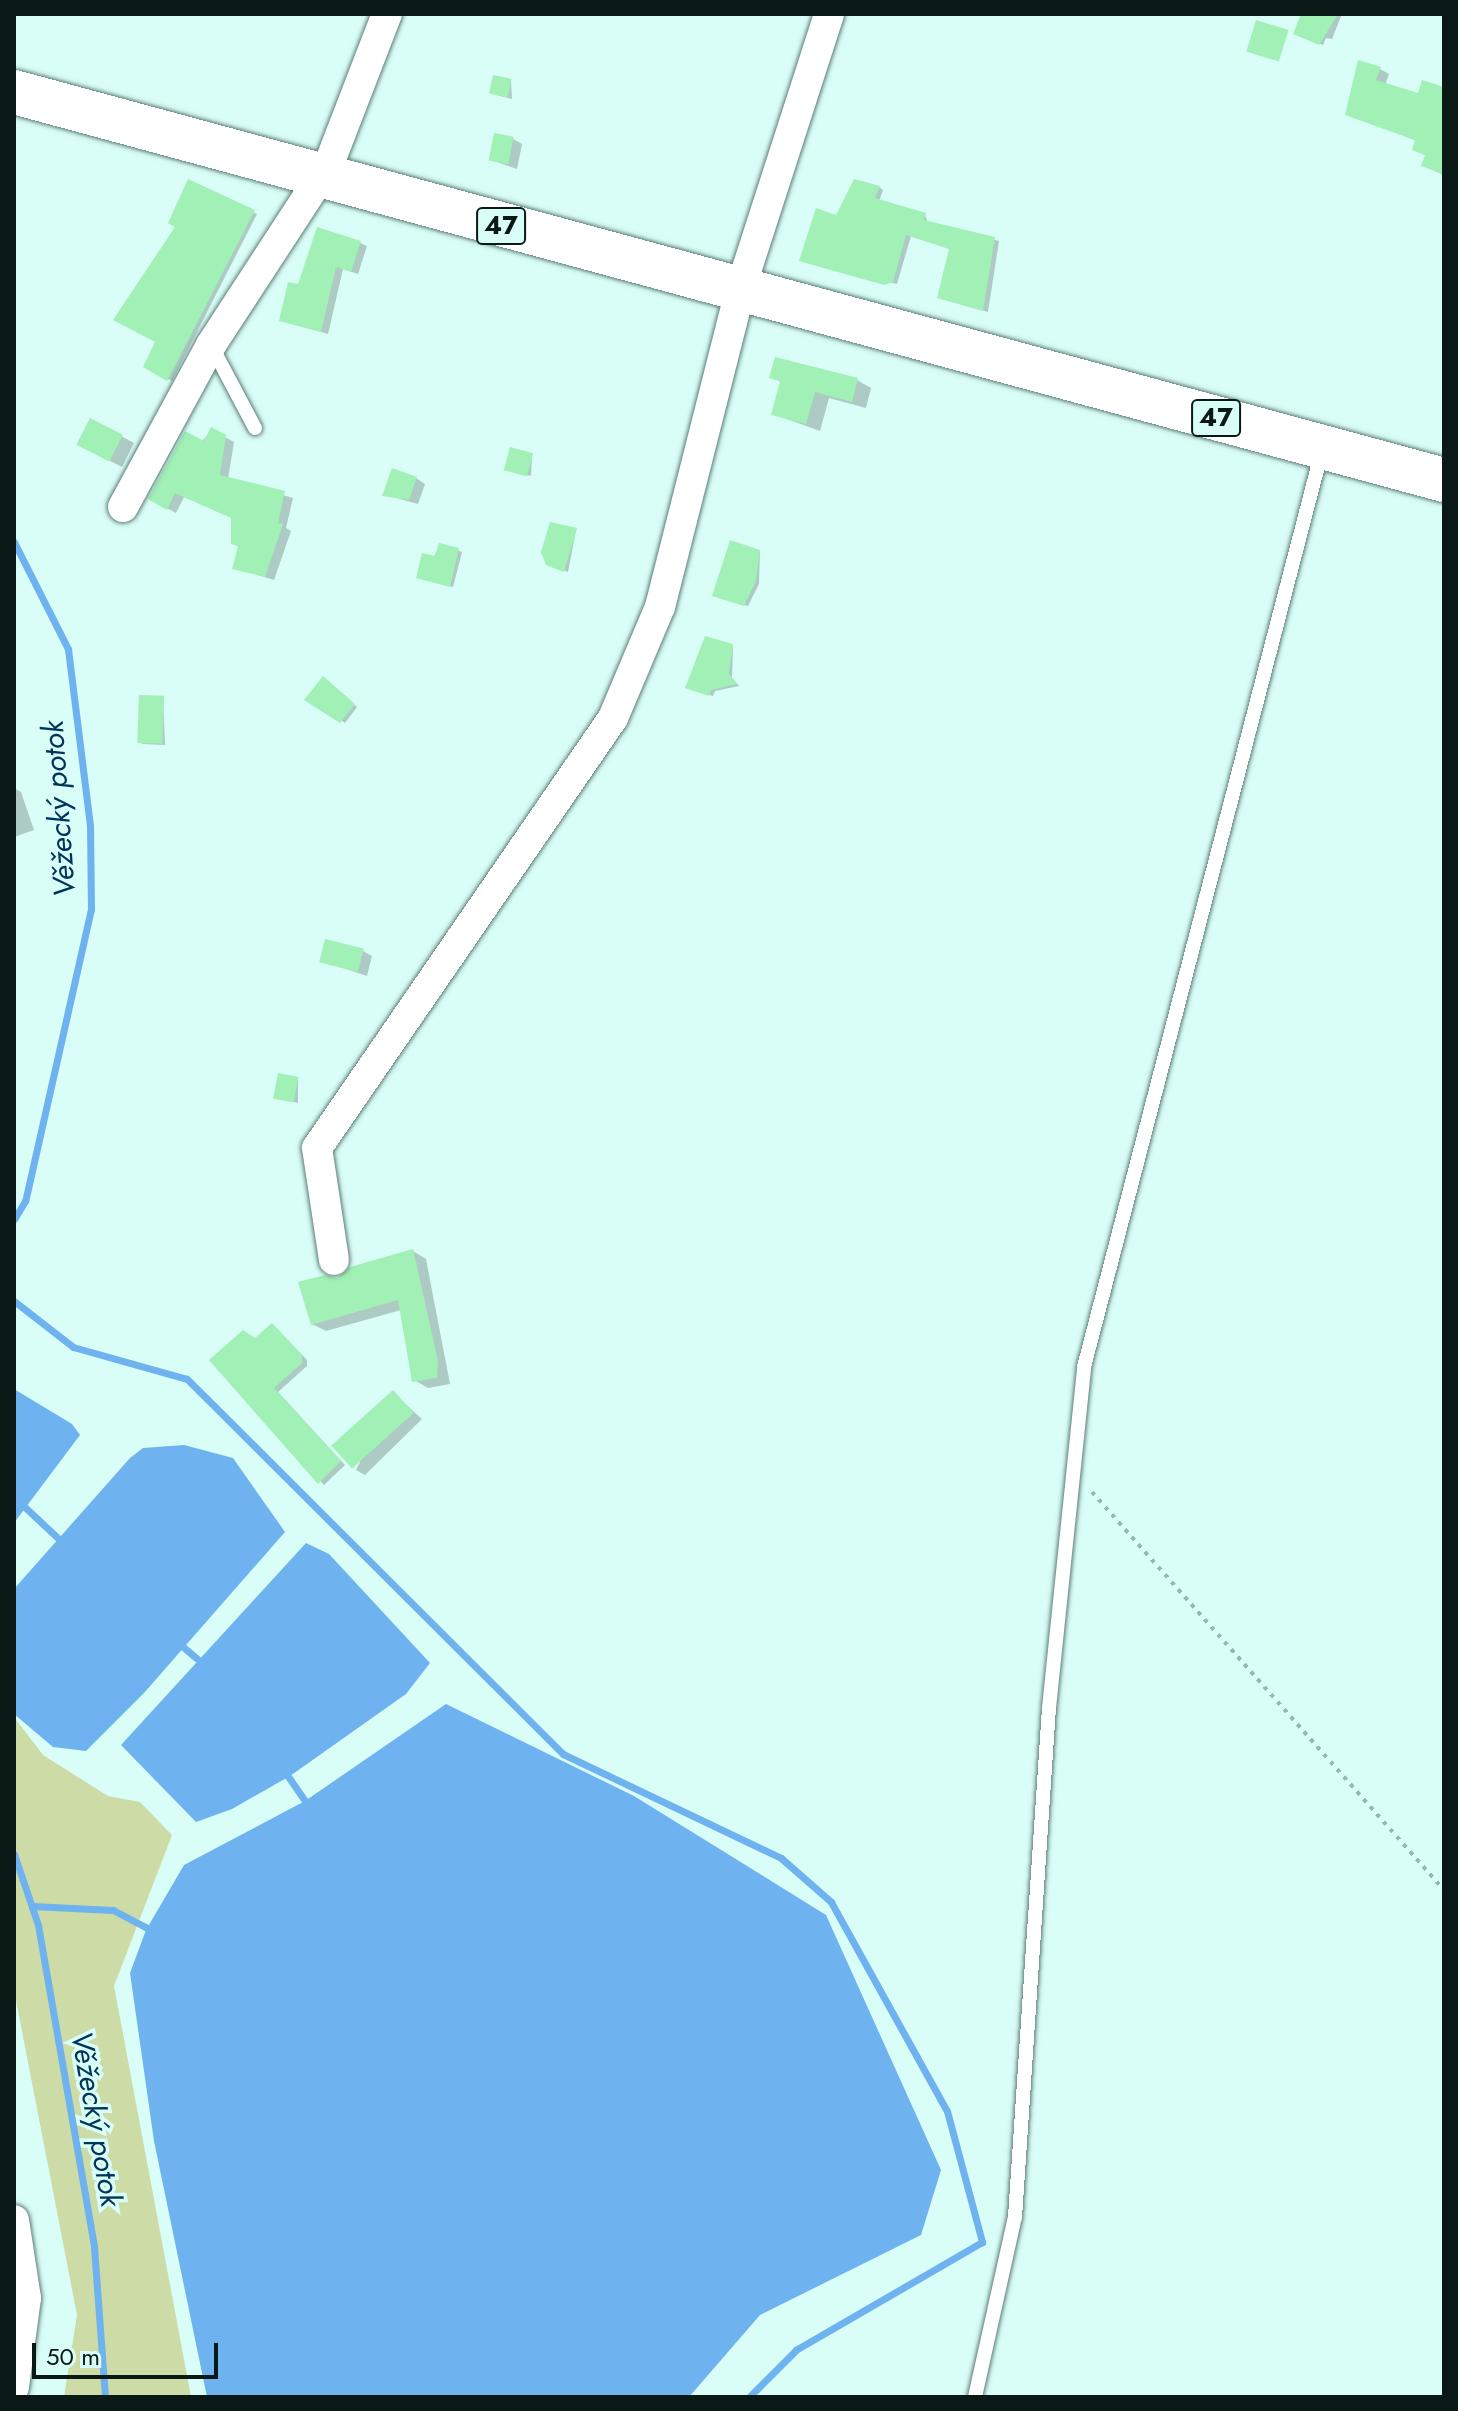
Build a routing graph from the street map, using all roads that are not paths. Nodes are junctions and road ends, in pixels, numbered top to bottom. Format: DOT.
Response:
graph roads {
  1 [pos="387,14"];
  2 [pos="829,14"];
  3 [pos="14,92"];
  4 [pos="319,176"];
  5 [pos="740,290"];
  6 [pos="211,345"];
  7 [pos="255,428"];
  8 [pos="1323,447"];
  9 [pos="1444,480"];
  10 [pos="123,507"];
  11 [pos="334,1260"];
  12 [pos="14,2220"];
  13 [pos="14,2387"];
  14 [pos="975,2397"];
  1 -- 4 [label="street"];
  2 -- 5 [label="street"];
  3 -- 4 [label="main road, 47"];
  4 -- 5 [label="main road, 47"];
  4 -- 6 [label="street"];
  5 -- 8 [label="main road, 47"];
  5 -- 11 [label="street"];
  6 -- 7 [label="lane"];
  6 -- 10 [label="street"];
  8 -- 9 [label="main road, 47"];
  8 -- 14 [label="lane"];
  12 -- 13 [label="street"];
}
